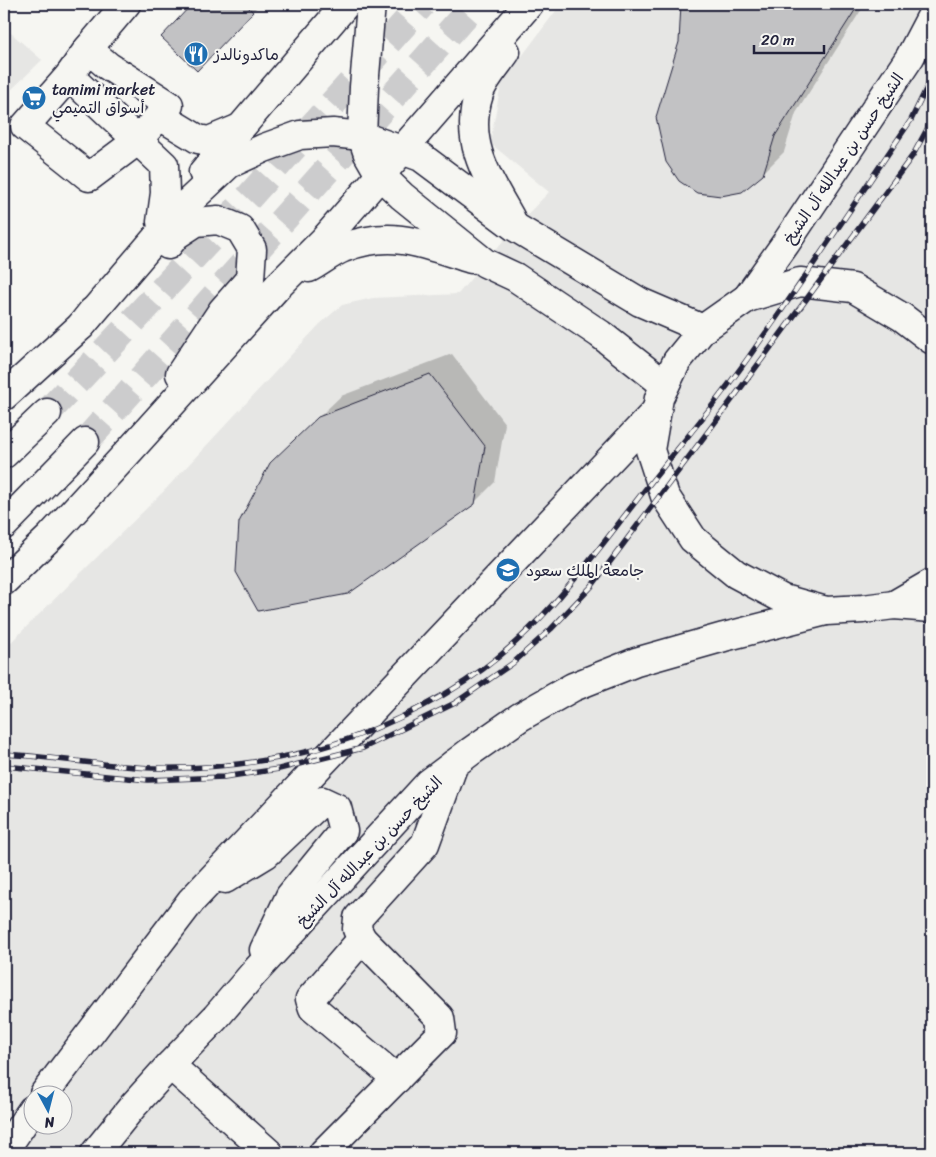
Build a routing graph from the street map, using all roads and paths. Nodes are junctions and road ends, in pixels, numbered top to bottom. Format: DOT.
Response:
graph roads {
  1 [pos="126,4"];
  2 [pos="346,4"];
  3 [pos="371,4"];
  4 [pos="529,4"];
  5 [pos="537,4"];
  6 [pos="932,15"];
  7 [pos="88,49"];
  8 [pos="69,76"];
  9 [pos="160,116"];
  10 [pos="240,128"];
  11 [pos="362,136"];
  12 [pos="137,141"];
  13 [pos="401,149"];
  14 [pos="380,175"];
  15 [pos="161,222"];
  16 [pos="515,226"];
  17 [pos="485,263"];
  18 [pos="277,287"];
  19 [pos="747,298"];
  20 [pos="81,326"];
  21 [pos="703,328"];
  22 [pos="932,340"];
  23 [pos="665,385"];
  24 [pos="4,396"];
  25 [pos="656,411"];
  26 [pos="47,413"];
  27 [pos="85,442"];
  28 [pos="132,449"];
  29 [pos="4,454"];
  30 [pos="4,525"];
  31 [pos="4,581"];
  32 [pos="932,583"];
  33 [pos="894,605"];
  34 [pos="932,608"];
  35 [pos="826,611"];
  36 [pos="454,764"];
  37 [pos="191,901"];
  38 [pos="362,939"];
  39 [pos="253,974"];
  40 [pos="170,1065"];
  41 [pos="397,1079"];
  42 [pos="52,1084"];
  43 [pos="22,1125"];
  44 [pos="4,1152"];
  45 [pos="95,1153"];
  46 [pos="269,1153"];
  47 [pos="323,1153"];
  1 -- 7 [label="main road"];
  2 -- 10 [label="main road"];
  3 -- 11 [label="main road"];
  4 -- 13 [label="main road"];
  5 -- 16 [label="main road"];
  6 -- 19 [label="main road, الشيخ حسن بن عبدالله آل الشيخ"];
  7 -- 8 [label="main road"];
  7 -- 9 [label="main road"];
  8 -- 12 [label="main road"];
  8 -- 12 [label="main road"];
  9 -- 10 [label="main road"];
  9 -- 12 [label="main road"];
  10 -- 15 [label="main road"];
  11 -- 13 [label="main road"];
  11 -- 14 [label="main road"];
  11 -- 20 [label="main road"];
  12 -- 15 [label="main road"];
  13 -- 14 [label="main road"];
  13 -- 16 [label="main road"];
  14 -- 17 [label="main road"];
  14 -- 18 [label="main road"];
  15 -- 20 [label="main road"];
  16 -- 21 [label="main road"];
  17 -- 18 [label="main road"];
  17 -- 23 [label="main road"];
  18 -- 28 [label="main road"];
  19 -- 21 [label="main road, الشيخ حسن بن عبدالله آل الشيخ"];
  19 -- 22 [label="main road, الشيخ حسن بن عبدالله آل الشيخ"];
  20 -- 24 [label="main road"];
  20 -- 28 [label="main road"];
  21 -- 23 [label="main road, الشيخ حسن بن عبدالله آل الشيخ"];
  23 -- 25 [label="main road, الشيخ حسن بن عبدالله آل الشيخ"];
  25 -- 35 [label="main road, الشيخ حسن بن عبدالله آل الشيخ"];
  25 -- 37 [label="main road, الشيخ حسن بن عبدالله آل الشيخ"];
  26 -- 29 [label="main road"];
  27 -- 30 [label="main road"];
  28 -- 31 [label="main road"];
  32 -- 33 [label="main road, الشيخ حسن بن عبدالله آل الشيخ"];
  33 -- 34 [label="main road"];
  33 -- 35 [label="main road, الشيخ حسن بن عبدالله آل الشيخ"];
  35 -- 36 [label="main road, الشيخ حسن بن عبدالله آل الشيخ"];
  36 -- 38 [label="main road"];
  36 -- 39 [label="main road, الشيخ حسن بن عبدالله آل الشيخ"];
  37 -- 39 [label="main road"];
  37 -- 42 [label="main road, الشيخ حسن بن عبدالله آل الشيخ"];
  38 -- 41 [label="main road"];
  38 -- 41 [label="main road"];
  39 -- 40 [label="main road, الشيخ حسن بن عبدالله آل الشيخ"];
  40 -- 45 [label="main road, الشيخ حسن بن عبدالله آل الشيخ"];
  40 -- 46 [label="main road"];
  41 -- 47 [label="main road"];
  43 -- 44 [label="main road"];
}
